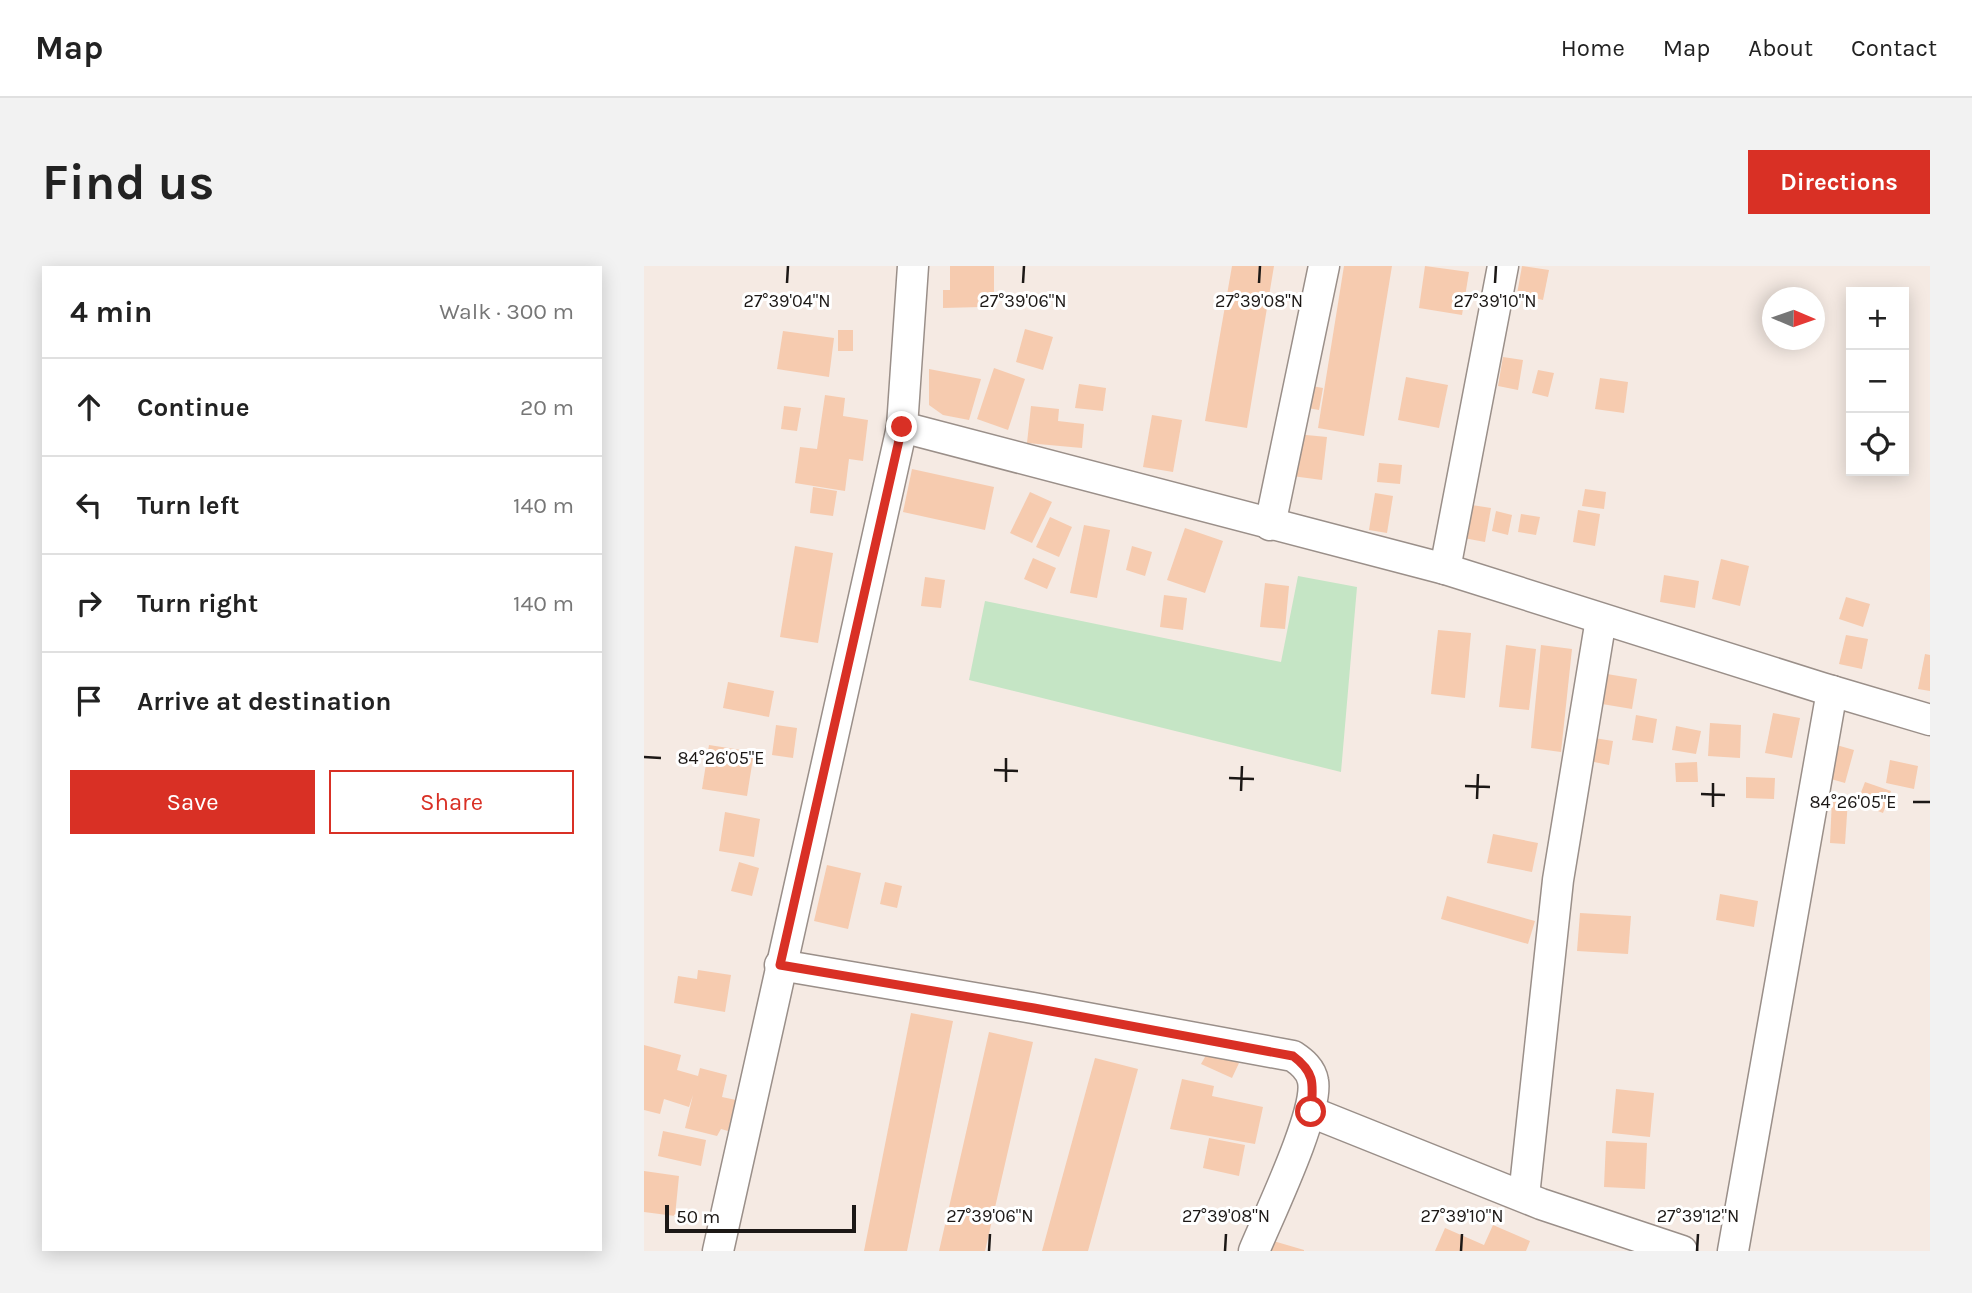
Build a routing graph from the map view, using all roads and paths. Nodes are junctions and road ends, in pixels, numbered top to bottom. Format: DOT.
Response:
graph roads {
  1 [pos="913,266"];
  2 [pos="1324,266"];
  3 [pos="1503,266"];
  4 [pos="902,427"];
  5 [pos="1270,525"];
  6 [pos="1445,569"];
  7 [pos="1601,620"];
  8 [pos="1832,691"];
  9 [pos="1930,720"];
  10 [pos="780,965"];
  11 [pos="1311,1112"];
  12 [pos="1524,1196"];
  13 [pos="718,1251"];
  14 [pos="1254,1251"];
  15 [pos="1682,1251"];
  16 [pos="1733,1251"];
  1 -- 4 [label="street"];
  2 -- 5 [label="street"];
  3 -- 6 [label="street"];
  4 -- 5 [label="street"];
  4 -- 10 [label="street"];
  5 -- 6 [label="street"];
  6 -- 7 [label="street"];
  7 -- 8 [label="street"];
  7 -- 12 [label="street"];
  8 -- 9 [label="street"];
  8 -- 16 [label="street"];
  10 -- 11 [label="street"];
  10 -- 13 [label="street"];
  11 -- 12 [label="street"];
  11 -- 14 [label="street"];
  12 -- 15 [label="street"];
}
